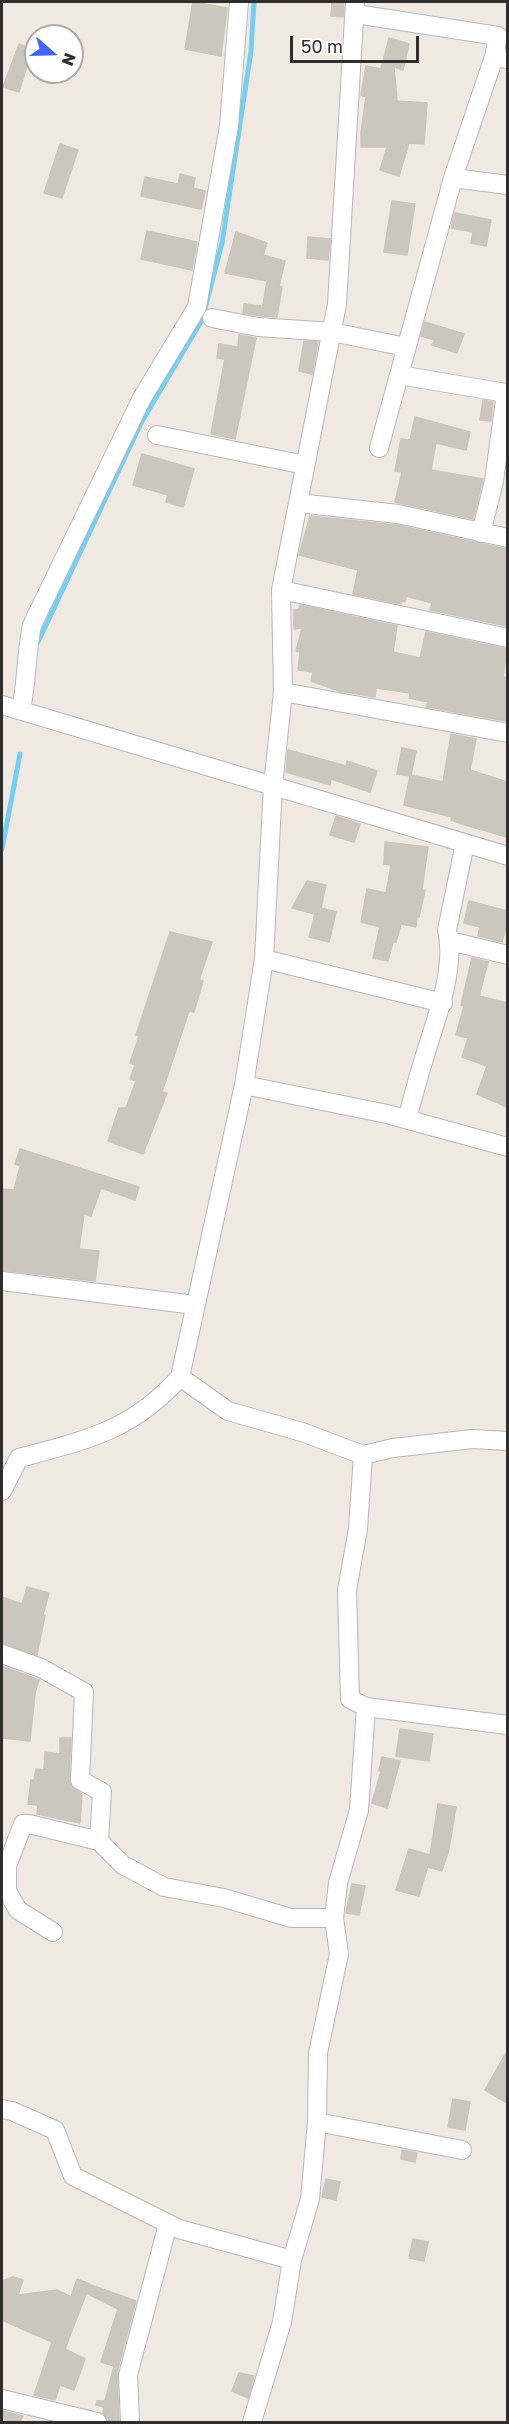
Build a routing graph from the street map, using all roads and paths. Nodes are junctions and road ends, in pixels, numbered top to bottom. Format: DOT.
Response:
graph roads {
  1 [pos="239,2"];
  2 [pos="355,8"];
  3 [pos="504,55"];
  4 [pos="453,178"];
  5 [pos="507,185"];
  6 [pos="212,318"];
  7 [pos="332,332"];
  8 [pos="406,347"];
  9 [pos="399,375"];
  10 [pos="157,435"];
  11 [pos="379,448"];
  12 [pos="305,465"];
  13 [pos="501,482"];
  14 [pos="298,502"];
  15 [pos="482,532"];
  16 [pos="507,538"];
  17 [pos="282,590"];
  18 [pos="507,638"];
  19 [pos="283,692"];
  20 [pos="2,705"];
  21 [pos="21,710"];
  22 [pos="507,733"];
  23 [pos="273,785"];
  24 [pos="465,843"];
  25 [pos="507,856"];
  26 [pos="450,941"];
  27 [pos="507,954"];
  28 [pos="264,959"];
  29 [pos="443,1003"];
  30 [pos="244,1085"];
  31 [pos="407,1119"];
  32 [pos="507,1148"];
  33 [pos="2,1281"];
  34 [pos="195,1305"];
  35 [pos="180,1377"];
  36 [pos="507,1441"];
  37 [pos="363,1455"];
  38 [pos="2,1491"];
  39 [pos="2,1654"];
  40 [pos="366,1707"];
  41 [pos="507,1725"];
  42 [pos="99,1841"];
  43 [pos="4,1866"];
  44 [pos="334,1918"];
  45 [pos="53,1932"];
  46 [pos="2,2109"];
  47 [pos="317,2122"];
  48 [pos="462,2150"];
  49 [pos="168,2224"];
  50 [pos="292,2260"];
  51 [pos="2,2399"];
  52 [pos="97,2422"];
  53 [pos="130,2422"];
  54 [pos="252,2422"];
  1 -- 21 [label="street"];
  2 -- 3 [label="street"];
  2 -- 7 [label="street"];
  3 -- 4 [label="street"];
  4 -- 5 [label="street"];
  4 -- 8 [label="street"];
  6 -- 7 [label="street"];
  7 -- 8 [label="street"];
  7 -- 12 [label="street"];
  8 -- 9 [label="street"];
  9 -- 11 [label="street"];
  9 -- 13 [label="street"];
  10 -- 12 [label="street"];
  12 -- 14 [label="street"];
  13 -- 15 [label="street"];
  14 -- 15 [label="street"];
  14 -- 17 [label="street"];
  15 -- 16 [label="street"];
  17 -- 18 [label="street"];
  17 -- 19 [label="street"];
  19 -- 22 [label="street"];
  19 -- 23 [label="street"];
  20 -- 21 [label="street"];
  21 -- 23 [label="street"];
  23 -- 24 [label="street"];
  23 -- 28 [label="street"];
  24 -- 25 [label="street"];
  24 -- 26 [label="street"];
  26 -- 27 [label="street"];
  26 -- 29 [label="street"];
  28 -- 29 [label="street"];
  28 -- 30 [label="street"];
  29 -- 31 [label="street"];
  30 -- 31 [label="street"];
  30 -- 34 [label="street"];
  31 -- 32 [label="street"];
  33 -- 34 [label="street"];
  34 -- 35 [label="street"];
  35 -- 37 [label="street"];
  35 -- 38 [label="street"];
  36 -- 37 [label="street"];
  37 -- 40 [label="street"];
  39 -- 42 [label="street"];
  40 -- 41 [label="street"];
  40 -- 44 [label="street"];
  42 -- 43 [label="street"];
  42 -- 44 [label="street"];
  43 -- 45 [label="street"];
  44 -- 47 [label="street"];
  46 -- 49 [label="street"];
  47 -- 48 [label="street"];
  47 -- 50 [label="street"];
  49 -- 50 [label="street"];
  49 -- 53 [label="street"];
  50 -- 54 [label="street"];
  51 -- 52 [label="street"];
}
